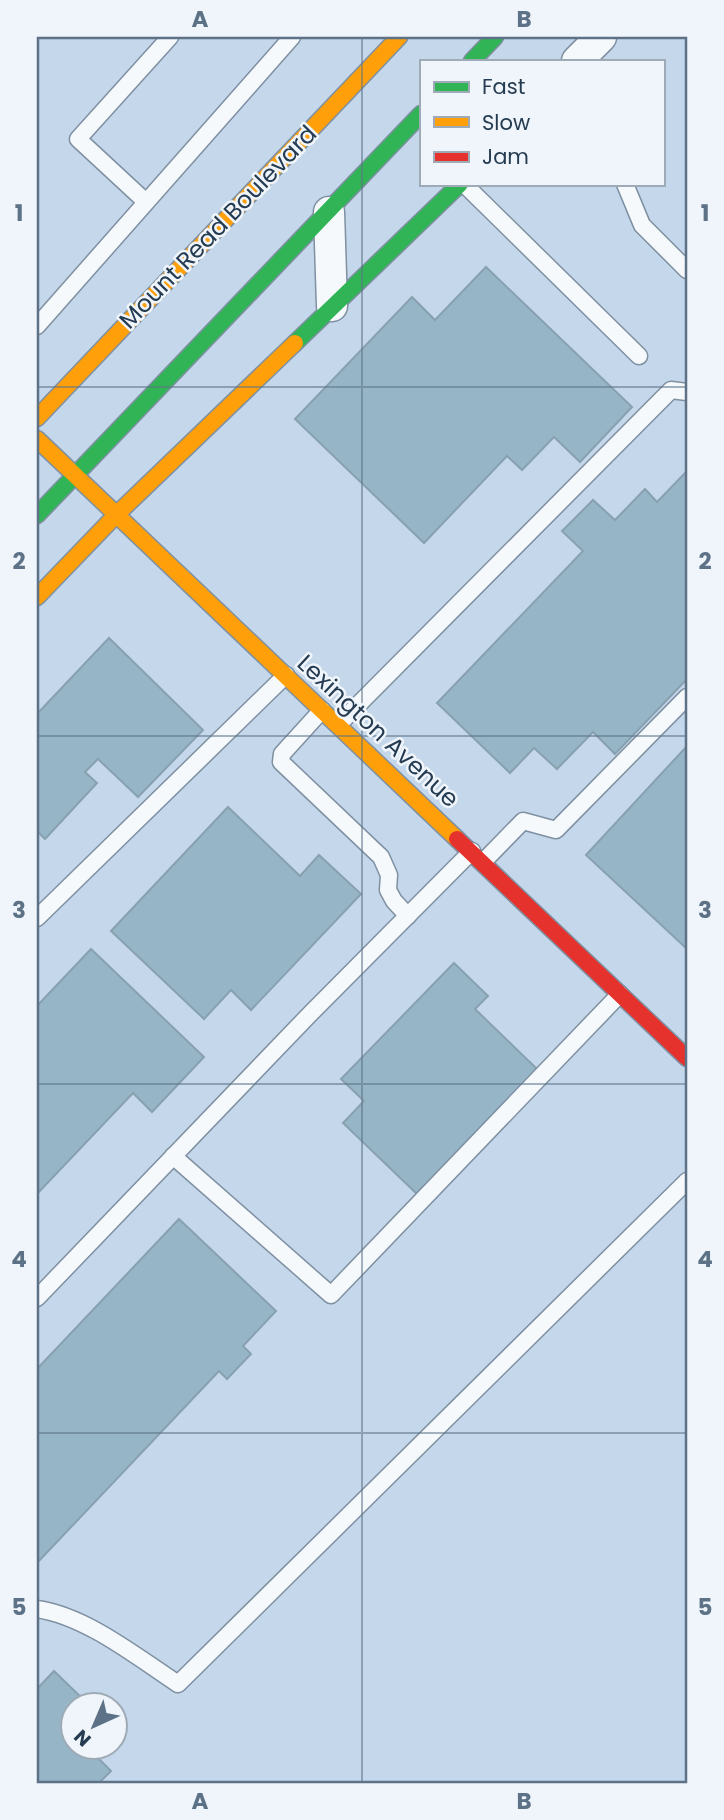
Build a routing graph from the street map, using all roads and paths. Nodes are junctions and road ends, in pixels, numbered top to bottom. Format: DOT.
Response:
graph roads {
  1 [pos="170,37"];
  2 [pos="292,37"];
  3 [pos="400,37"];
  4 [pos="495,37"];
  5 [pos="601,37"];
  6 [pos="472,60"];
  7 [pos="578,60"];
  8 [pos="420,115"];
  9 [pos="460,186"];
  10 [pos="464,186"];
  11 [pos="626,186"];
  12 [pos="146,202"];
  13 [pos="329,212"];
  14 [pos="687,270"];
  15 [pos="332,306"];
  16 [pos="37,326"];
  17 [pos="639,356"];
  18 [pos="687,392"];
  19 [pos="37,418"];
  20 [pos="37,439"];
  21 [pos="75,475"];
  22 [pos="37,515"];
  23 [pos="116,515"];
  24 [pos="37,597"];
  25 [pos="286,675"];
  26 [pos="687,697"];
  27 [pos="322,710"];
  28 [pos="338,725"];
  29 [pos="477,857"];
  30 [pos="40,908"];
  31 [pos="408,916"];
  32 [pos="620,994"];
  33 [pos="687,1058"];
  34 [pos="173,1156"];
  35 [pos="687,1181"];
  36 [pos="37,1297"];
  37 [pos="37,1609"];
  1 -- 12 [label="lane"];
  2 -- 12 [label="lane"];
  3 -- 19 [label="main road, Mount Read Boulevard"];
  4 -- 6 [label="main road"];
  5 -- 7 [label="street"];
  8 -- 13 [label="main road"];
  9 -- 15 [label="main road"];
  10 -- 17 [label="lane"];
  11 -- 14 [label="lane"];
  12 -- 16 [label="lane"];
  13 -- 15 [label="street"];
  13 -- 21 [label="main road"];
  15 -- 23 [label="main road"];
  18 -- 28 [label="lane"];
  20 -- 21 [label="main road, Lexington Avenue"];
  21 -- 22 [label="main road"];
  21 -- 23 [label="main road, Lexington Avenue"];
  23 -- 24 [label="main road"];
  23 -- 25 [label="main road, Lexington Avenue"];
  25 -- 27 [label="main road, Lexington Avenue"];
  25 -- 30 [label="lane"];
  26 -- 29 [label="lane"];
  27 -- 28 [label="main road, Lexington Avenue"];
  27 -- 31 [label="lane"];
  28 -- 29 [label="main road, Lexington Avenue"];
  29 -- 31 [label="lane"];
  29 -- 32 [label="main road, Lexington Avenue"];
  31 -- 34 [label="lane"];
  32 -- 33 [label="main road, Lexington Avenue"];
  32 -- 34 [label="lane"];
  34 -- 36 [label="lane"];
  35 -- 37 [label="lane"];
}
